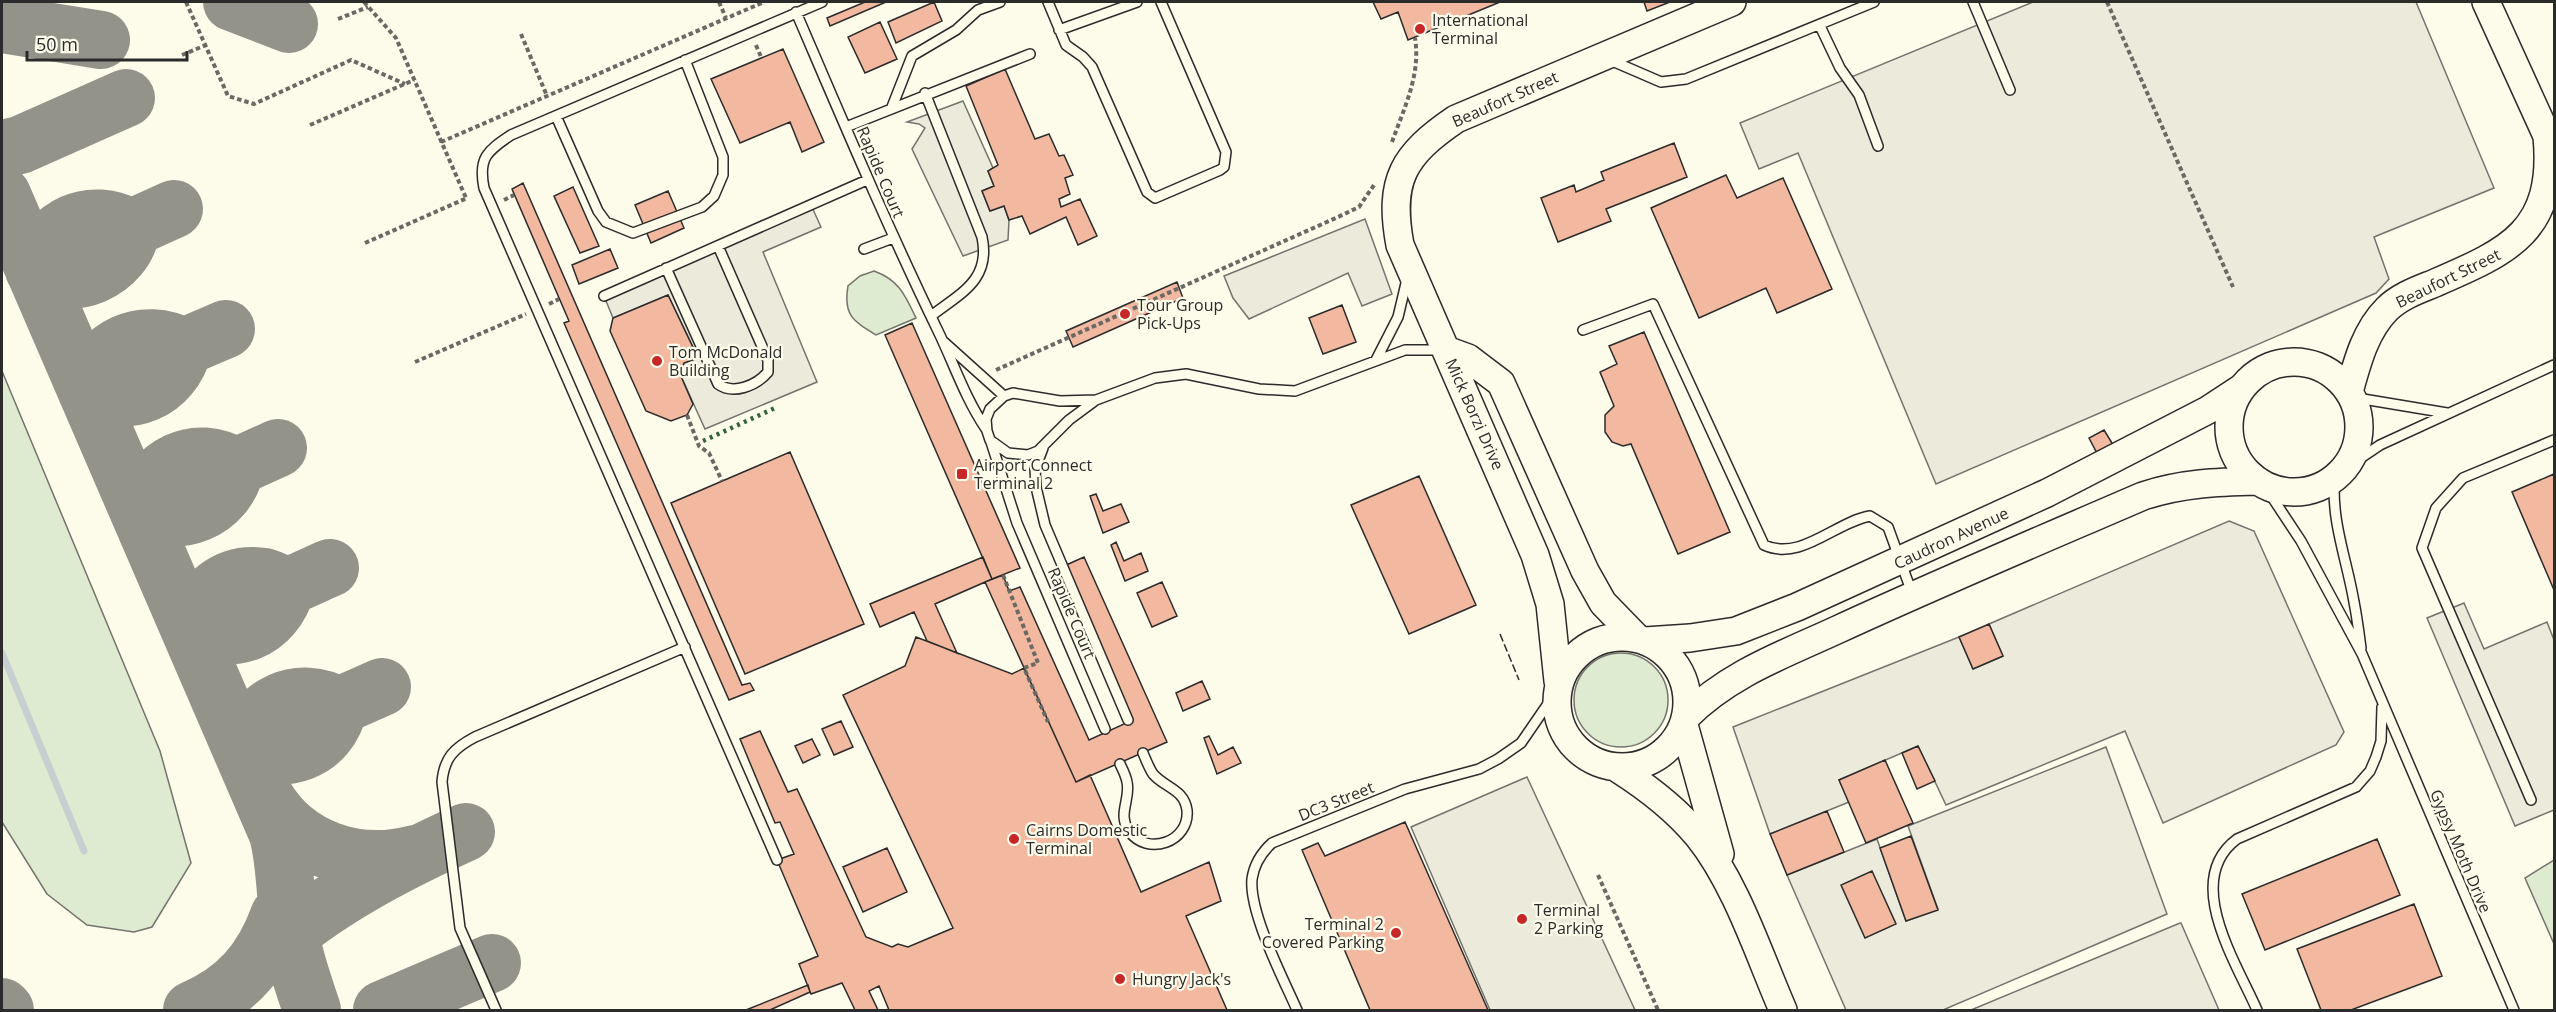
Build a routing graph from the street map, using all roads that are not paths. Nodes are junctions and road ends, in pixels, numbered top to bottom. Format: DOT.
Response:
graph roads {
  1 [pos="822,2"];
  2 [pos="999,2"];
  3 [pos="1048,2"];
  4 [pos="1137,2"];
  5 [pos="1161,2"];
  6 [pos="1732,2"];
  7 [pos="1874,2"];
  8 [pos="1973,2"];
  9 [pos="2486,2"];
  10 [pos="796,12"];
  11 [pos="1820,26"];
  12 [pos="1059,30"];
  13 [pos="1030,54"];
  14 [pos="1602,57"];
  15 [pos="685,60"];
  16 [pos="2010,90"];
  17 [pos="925,93"];
  18 [pos="892,107"];
  19 [pos="556,116"];
  20 [pos="846,127"];
  21 [pos="1878,146"];
  22 [pos="867,180"];
  23 [pos="893,238"];
  24 [pos="718,246"];
  25 [pos="864,249"];
  26 [pos="666,268"];
  27 [pos="1409,270"];
  28 [pos="604,296"];
  29 [pos="931,316"];
  30 [pos="1584,330"];
  31 [pos="943,341"];
  32 [pos="1446,350"];
  33 [pos="1376,360"];
  34 [pos="2554,365"];
  35 [pos="2240,389"];
  36 [pos="2350,395"];
  37 [pos="1004,396"];
  38 [pos="1096,400"];
  39 [pos="2447,412"];
  40 [pos="989,436"];
  41 [pos="2554,440"];
  42 [pos="1046,443"];
  43 [pos="2339,473"];
  44 [pos="2261,483"];
  45 [pos="1901,562"];
  46 [pos="1912,595"];
  47 [pos="1641,640"];
  48 [pos="685,647"];
  49 [pos="2362,654"];
  50 [pos="1557,686"];
  51 [pos="2382,704"];
  52 [pos="1128,720"];
  53 [pos="1685,721"];
  54 [pos="1105,729"];
  55 [pos="1143,753"];
  56 [pos="1120,764"];
  57 [pos="1617,768"];
  58 [pos="2531,800"];
  59 [pos="777,860"];
  60 [pos="1730,890"];
  61 [pos="496,1011"];
  62 [pos="1297,1011"];
  63 [pos="1783,1011"];
  64 [pos="2257,1011"];
  65 [pos="2514,1011"];
  1 -- 10 [label="lane"];
  2 -- 18 [label="lane"];
  3 -- 12 [label="lane"];
  4 -- 12 [label="lane"];
  5 -- 12 [label="lane"];
  6 -- 14 [label="street, Beaufort Street"];
  7 -- 11 [label="lane"];
  8 -- 16 [label="lane"];
  9 -- 36 [label="street, Beaufort Street"];
  10 -- 15 [label="lane"];
  10 -- 20 [label="lane, Rapide Court"];
  11 -- 14 [label="lane"];
  11 -- 21 [label="lane"];
  13 -- 17 [label="lane"];
  14 -- 27 [label="street, Beaufort Street"];
  15 -- 19 [label="lane"];
  15 -- 19 [label="lane"];
  17 -- 18 [label="lane"];
  17 -- 29 [label="lane"];
  18 -- 20 [label="lane"];
  19 -- 48 [label="lane"];
  20 -- 22 [label="lane, Rapide Court"];
  22 -- 23 [label="lane, Rapide Court"];
  22 -- 24 [label="lane"];
  23 -- 25 [label="lane"];
  23 -- 29 [label="lane, Rapide Court"];
  24 -- 26 [label="lane"];
  24 -- 26 [label="lane"];
  26 -- 28 [label="lane"];
  27 -- 32 [label="street, Beaufort Street"];
  27 -- 33 [label="lane"];
  29 -- 31 [label="lane, Rapide Court"];
  30 -- 45 [label="lane"];
  31 -- 37 [label="lane, Rapide Court"];
  31 -- 40 [label="lane, Rapide Court"];
  32 -- 33 [label="lane"];
  32 -- 47 [label="street, Mick Borzi Drive"];
  32 -- 50 [label="street, Mick Borzi Drive"];
  33 -- 38 [label="lane"];
  34 -- 39 [label="lane"];
  35 -- 36 [label="street"];
  35 -- 44 [label="street"];
  35 -- 45 [label="street, Caudron Avenue"];
  36 -- 39 [label="lane"];
  36 -- 43 [label="street"];
  37 -- 38 [label="lane"];
  37 -- 40 [label="lane"];
  38 -- 42 [label="lane"];
  39 -- 43 [label="lane"];
  40 -- 42 [label="lane"];
  40 -- 54 [label="lane, Rapide Court"];
  41 -- 58 [label="lane"];
  42 -- 52 [label="lane, Rapide Court"];
  43 -- 44 [label="street"];
  43 -- 49 [label="lane, Gypsy Moth Drive"];
  44 -- 46 [label="street"];
  44 -- 49 [label="lane, Gypsy Moth Drive"];
  45 -- 46 [label="lane"];
  45 -- 47 [label="street, Caudron Avenue"];
  46 -- 53 [label="street"];
  47 -- 50 [label="street"];
  47 -- 53 [label="street"];
  48 -- 59 [label="lane"];
  48 -- 61 [label="lane"];
  49 -- 51 [label="lane, Gypsy Moth Drive"];
  50 -- 57 [label="street"];
  50 -- 62 [label="lane, DC3 Street"];
  51 -- 64 [label="lane, Gypsy Moth Drive"];
  51 -- 65 [label="lane, Gypsy Moth Drive"];
  53 -- 57 [label="street"];
  53 -- 60 [label="street"];
  55 -- 56 [label="lane"];
  57 -- 60 [label="street"];
  60 -- 63 [label="street"];
}
